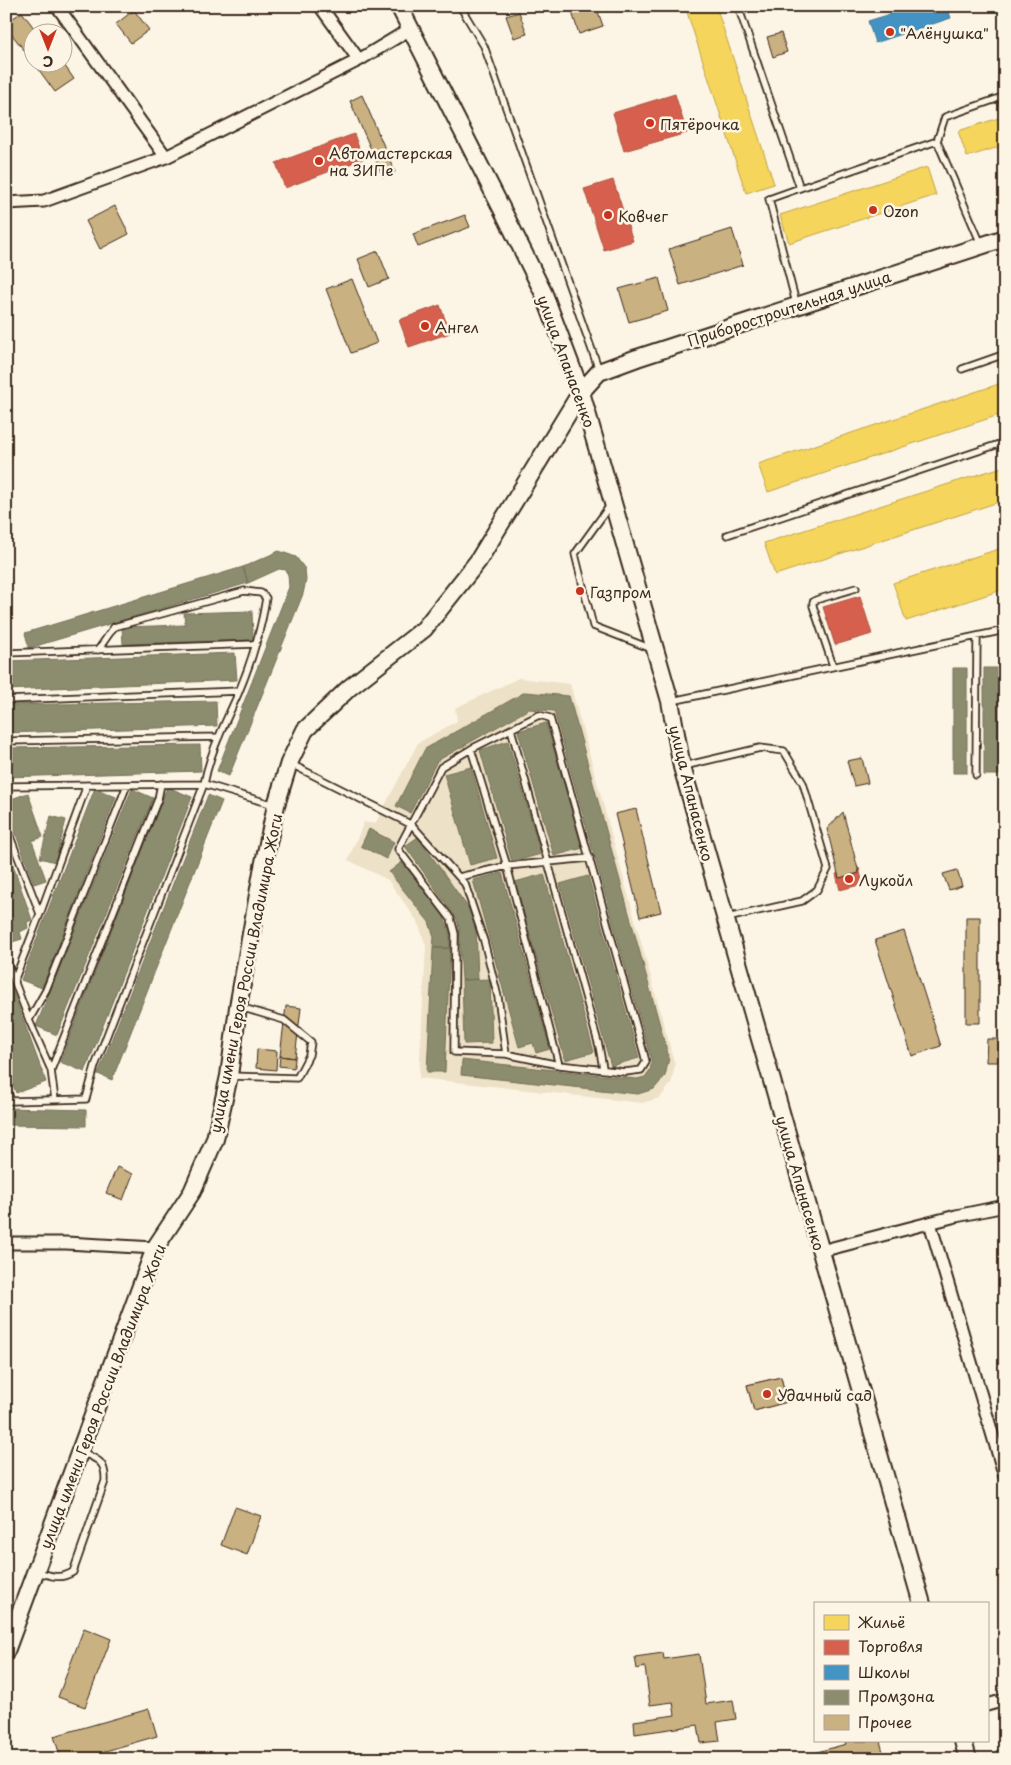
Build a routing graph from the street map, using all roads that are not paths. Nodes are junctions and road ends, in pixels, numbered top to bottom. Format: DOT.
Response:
graph roads {
  1 [pos="57,6"];
  2 [pos="320,6"];
  3 [pos="399,6"];
  4 [pos="460,6"];
  5 [pos="738,6"];
  6 [pos="412,28"];
  7 [pos="359,60"];
  8 [pos="1005,96"];
  9 [pos="937,140"];
  10 [pos="166,157"];
  11 [pos="800,188"];
  12 [pos="7,203"];
  13 [pos="1005,238"];
  14 [pos="981,246"];
  15 [pos="797,305"];
  16 [pos="1005,354"];
  17 [pos="962,369"];
  18 [pos="599,372"];
  19 [pos="582,392"];
  20 [pos="1005,442"];
  21 [pos="612,502"];
  22 [pos="728,535"];
  23 [pos="856,588"];
  24 [pos="1005,630"];
  25 [pos="976,636"];
  26 [pos="256,644"];
  27 [pos="98,650"];
  28 [pos="656,651"];
  29 [pos="6,653"];
  30 [pos="833,666"];
  31 [pos="239,691"];
  32 [pos="6,700"];
  33 [pos="670,701"];
  34 [pos="511,729"];
  35 [pos="219,737"];
  36 [pos="6,741"];
  37 [pos="471,749"];
  38 [pos="289,763"];
  39 [pos="682,767"];
  40 [pos="976,774"];
  41 [pos="161,784"];
  42 [pos="204,784"];
  43 [pos="87,785"];
  44 [pos="127,785"];
  45 [pos="6,786"];
  46 [pos="276,805"];
  47 [pos="6,826"];
  48 [pos="412,826"];
  49 [pos="590,858"];
  50 [pos="549,863"];
  51 [pos="507,866"];
  52 [pos="459,877"];
  53 [pos="40,914"];
  54 [pos="726,918"];
  55 [pos="6,959"];
  56 [pos="14,981"];
  57 [pos="238,1007"];
  58 [pos="29,1020"];
  59 [pos="506,1054"];
  60 [pos="559,1065"];
  61 [pos="603,1068"];
  62 [pos="51,1070"];
  63 [pos="229,1076"];
  64 [pos="6,1087"];
  65 [pos="54,1100"];
  66 [pos="1005,1206"];
  67 [pos="930,1223"];
  68 [pos="6,1243"];
  69 [pos="155,1248"];
  70 [pos="821,1251"];
  71 [pos="80,1452"];
  72 [pos="1005,1477"];
  73 [pos="36,1571"];
  74 [pos="921,1602"];
  75 [pos="6,1651"];
  76 [pos="1005,1700"];
  77 [pos="988,1705"];
  78 [pos="963,1742"];
  79 [pos="968,1759"];
  1 -- 10 [label="street"];
  2 -- 7 [label="street"];
  3 -- 6 [label="main road, улица Апанасенко"];
  4 -- 18 [label="lane"];
  5 -- 11 [label="lane"];
  6 -- 7 [label="street"];
  6 -- 19 [label="main road, улица Апанасенко"];
  7 -- 10 [label="street"];
  8 -- 9 [label="lane"];
  9 -- 11 [label="lane"];
  9 -- 14 [label="lane"];
  10 -- 12 [label="street"];
  11 -- 15 [label="lane"];
  13 -- 14 [label="main road, Приборостроительная улица"];
  14 -- 15 [label="main road, Приборостроительная улица"];
  15 -- 18 [label="main road, Приборостроительная улица"];
  16 -- 17 [label="lane"];
  18 -- 19 [label="main road"];
  19 -- 21 [label="main road, улица Апанасенко"];
  19 -- 38 [label="main road, улица имени Героя России Владимира Жоги"];
  20 -- 22 [label="lane"];
  21 -- 28 [label="main road, улица Апанасенко"];
  21 -- 28 [label="lane"];
  23 -- 30 [label="lane"];
  24 -- 25 [label="lane"];
  25 -- 30 [label="lane"];
  25 -- 40 [label="lane"];
  26 -- 27 [label="lane"];
  26 -- 27 [label="lane"];
  26 -- 31 [label="lane"];
  27 -- 29 [label="lane"];
  28 -- 33 [label="main road, улица Апанасенко"];
  30 -- 33 [label="lane"];
  31 -- 32 [label="lane"];
  31 -- 35 [label="lane"];
  33 -- 39 [label="main road, улица Апанасенко"];
  34 -- 37 [label="lane"];
  34 -- 49 [label="lane"];
  34 -- 50 [label="lane"];
  35 -- 36 [label="lane"];
  35 -- 42 [label="lane"];
  37 -- 48 [label="lane"];
  37 -- 51 [label="lane"];
  38 -- 46 [label="main road, улица имени Героя России Владимира Жоги"];
  38 -- 48 [label="lane"];
  39 -- 54 [label="main road, улица Апанасенко"];
  39 -- 54 [label="lane"];
  41 -- 42 [label="lane"];
  41 -- 44 [label="lane"];
  41 -- 62 [label="lane"];
  42 -- 46 [label="lane"];
  42 -- 65 [label="lane"];
  43 -- 44 [label="lane"];
  43 -- 45 [label="lane"];
  43 -- 53 [label="lane"];
  44 -- 58 [label="lane"];
  46 -- 57 [label="main road, улица имени Героя России Владимира Жоги"];
  47 -- 53 [label="lane"];
  48 -- 52 [label="lane"];
  48 -- 59 [label="lane"];
  49 -- 50 [label="lane"];
  49 -- 61 [label="lane"];
  50 -- 51 [label="lane"];
  50 -- 61 [label="lane"];
  51 -- 52 [label="lane"];
  51 -- 60 [label="lane"];
  52 -- 59 [label="lane"];
  53 -- 56 [label="lane"];
  54 -- 70 [label="main road, улица Апанасенко"];
  55 -- 56 [label="lane"];
  56 -- 58 [label="lane"];
  57 -- 63 [label="main road, улица имени Героя России Владимира Жоги"];
  57 -- 63 [label="lane"];
  58 -- 62 [label="lane"];
  59 -- 60 [label="lane"];
  60 -- 61 [label="lane"];
  62 -- 65 [label="lane"];
  63 -- 69 [label="main road, улица имени Героя России Владимира Жоги"];
  64 -- 65 [label="lane"];
  66 -- 67 [label="street"];
  67 -- 70 [label="street"];
  67 -- 72 [label="street"];
  68 -- 69 [label="street"];
  69 -- 71 [label="main road, улица имени Героя России Владимира Жоги"];
  70 -- 74 [label="main road, улица Апанасенко"];
  71 -- 73 [label="main road, улица имени Героя России Владимира Жоги"];
  71 -- 73 [label="lane"];
  73 -- 75 [label="main road, улица имени Героя России Владимира Жоги"];
  76 -- 77 [label="street"];
  78 -- 79 [label="main road"];
}
